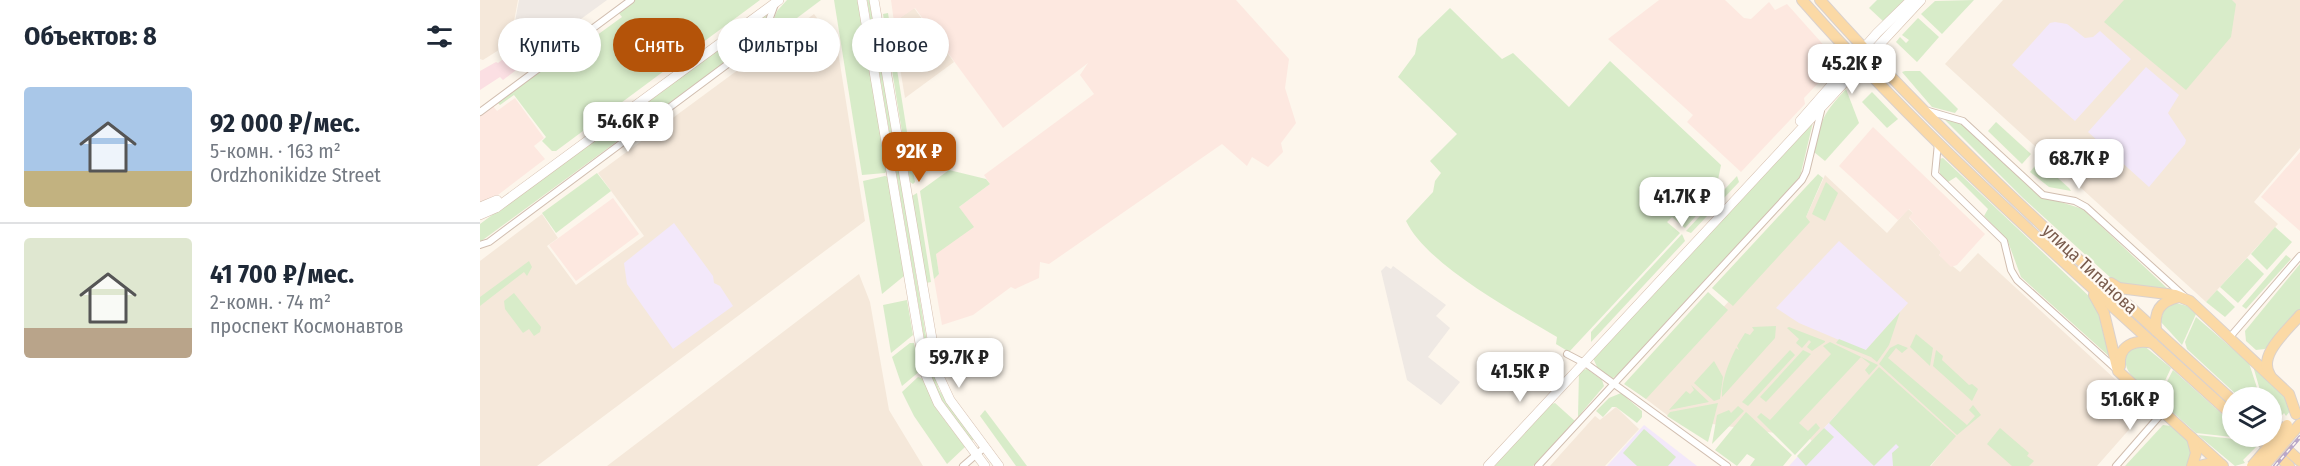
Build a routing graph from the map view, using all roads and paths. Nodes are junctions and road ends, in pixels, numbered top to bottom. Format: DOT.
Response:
graph roads {
  1 [pos="631,0"];
  2 [pos="862,0"];
  3 [pos="874,0"];
  4 [pos="1802,0"];
  5 [pos="1821,0"];
  6 [pos="1911,0"];
  7 [pos="1921,0"];
  8 [pos="774,1"];
  9 [pos="1867,51"];
  10 [pos="1858,62"];
  11 [pos="1822,107"];
  12 [pos="1925,110"];
  13 [pos="480,112"];
  14 [pos="1938,142"];
  15 [pos="480,207"];
  16 [pos="496,208"];
  17 [pos="480,215"];
  18 [pos="480,220"];
  19 [pos="480,245"];
  20 [pos="2300,256"];
  21 [pos="2089,266"];
  22 [pos="2079,277"];
  23 [pos="2185,297"];
  24 [pos="2300,315"];
  25 [pos="2156,331"];
  26 [pos="2230,337"];
  27 [pos="2153,343"];
  28 [pos="2273,348"];
  29 [pos="2243,349"];
  30 [pos="1567,354"];
  31 [pos="1581,361"];
  32 [pos="2121,373"];
  33 [pos="2274,380"];
  34 [pos="1613,384"];
  35 [pos="2222,391"];
  36 [pos="2222,406"];
  37 [pos="2163,412"];
  38 [pos="2295,420"];
  39 [pos="2192,438"];
  40 [pos="985,447"];
  41 [pos="2271,447"];
  42 [pos="2279,447"];
  43 [pos="976,454"];
  44 [pos="2288,460"];
  45 [pos="2300,461"];
  46 [pos="2222,465"];
  47 [pos="963,466"];
  48 [pos="985,466"];
  49 [pos="999,466"];
  50 [pos="1480,466"];
  51 [pos="1488,466"];
  52 [pos="1538,466"];
  53 [pos="1727,466"];
  54 [pos="2116,466"];
  55 [pos="2192,466"];
  56 [pos="2199,466"];
  57 [pos="2252,466"];
  58 [pos="2264,466"];
  1 -- 13 [label="street"];
  2 -- 43 [label="street"];
  3 -- 40 [label="street"];
  4 -- 10 [label="main road, улица Типанова"];
  5 -- 9 [label="main road, улица Типанова"];
  6 -- 9 [label="street"];
  7 -- 9 [label="street"];
  8 -- 15 [label="street"];
  8 -- 16 [label="street"];
  8 -- 19 [label="street"];
  9 -- 10 [label="street"];
  9 -- 12 [label="main road, улица Типанова"];
  10 -- 11 [label="street"];
  10 -- 14 [label="main road, улица Типанова"];
  10 -- 31 [label="street"];
  11 -- 31 [label="street"];
  11 -- 34 [label="street"];
  12 -- 21 [label="main road, улица Типанова"];
  12 -- 23 [label="street, улица Типанова"];
  14 -- 22 [label="main road, улица Типанова"];
  14 -- 32 [label="street"];
  16 -- 17 [label="street"];
  16 -- 18 [label="street"];
  20 -- 26 [label="street"];
  21 -- 23 [label="main road"];
  21 -- 25 [label="main road, улица Типанова"];
  22 -- 27 [label="main road, улица Типанова"];
  22 -- 32 [label="main road"];
  23 -- 25 [label="main road"];
  23 -- 26 [label="main road"];
  24 -- 28 [label="main road"];
  25 -- 35 [label="main road, улица Типанова"];
  26 -- 29 [label="main road"];
  27 -- 32 [label="main road"];
  27 -- 36 [label="main road, улица Типанова"];
  28 -- 29 [label="main road"];
  28 -- 33 [label="main road"];
  29 -- 33 [label="main road"];
  30 -- 31 [label="street"];
  31 -- 34 [label="street"];
  31 -- 50 [label="street"];
  31 -- 51 [label="street"];
  32 -- 37 [label="main road"];
  33 -- 38 [label="main road"];
  34 -- 52 [label="street"];
  34 -- 53 [label="street"];
  37 -- 39 [label="main road"];
  37 -- 54 [label="street"];
  38 -- 57 [label="main road, bridge"];
  38 -- 58 [label="main road, bridge"];
  39 -- 46 [label="main road"];
  39 -- 55 [label="main road"];
  40 -- 43 [label="street"];
  40 -- 49 [label="street"];
  41 -- 44 [label="main road"];
  42 -- 44 [label="main road"];
  43 -- 47 [label="street"];
  43 -- 48 [label="street"];
  44 -- 45 [label="main road"];
  46 -- 56 [label="main road"];
}
